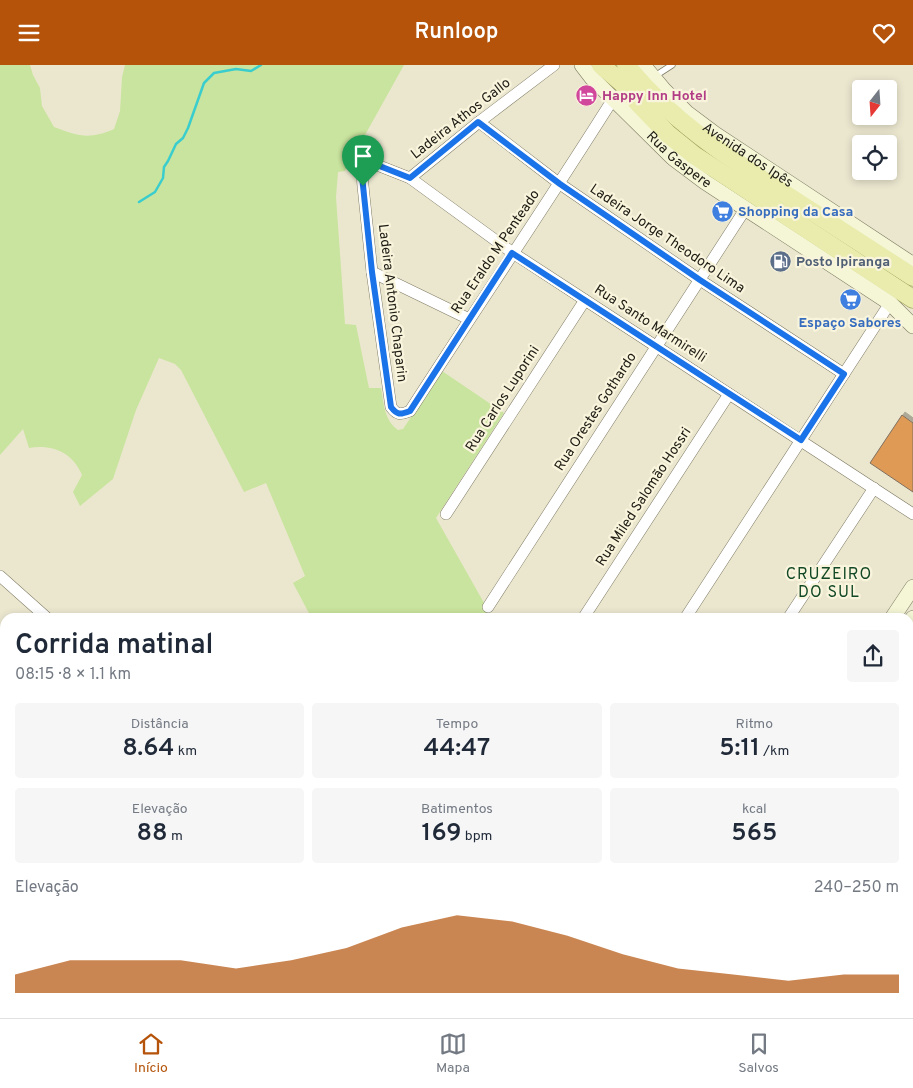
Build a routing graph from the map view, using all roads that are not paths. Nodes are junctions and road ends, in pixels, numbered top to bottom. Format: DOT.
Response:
graph roads {
  1 [pos="554,65"];
  2 [pos="582,65"];
  3 [pos="601,65"];
  4 [pos="626,65"];
  5 [pos="644,65"];
  6 [pos="672,65"];
  7 [pos="654,77"];
  8 [pos="613,99"];
  9 [pos="478,122"];
  10 [pos="369,165"];
  11 [pos="410,178"];
  12 [pos="560,184"];
  13 [pos="746,208"];
  14 [pos="512,253"];
  15 [pos="913,263"];
  16 [pos="372,272"];
  17 [pos="913,277"];
  18 [pos="700,280"];
  19 [pos="913,299"];
  20 [pos="585,300"];
  21 [pos="890,303"];
  22 [pos="469,319"];
  23 [pos="913,326"];
  24 [pos="656,347"];
  25 [pos="844,374"];
  26 [pos="729,394"];
  27 [pos="399,414"];
  28 [pos="801,440"];
  29 [pos="874,487"];
  30 [pos="446,514"];
  31 [pos="913,514"];
  32 [pos="0,576"];
  33 [pos="913,587"];
  34 [pos="488,607"];
  35 [pos="42,613"];
  36 [pos="587,613"];
  37 [pos="689,613"];
  38 [pos="792,613"];
  39 [pos="895,613"];
  1 -- 9 [label="street, Ladeira Athos Gallo"];
  2 -- 8 [label="street, Rua Gaspere"];
  3 -- 19 [label="main road"];
  4 -- 17 [label="main road"];
  5 -- 7 [label="street, Avenida dos Ipês"];
  6 -- 7 [label="lane"];
  7 -- 15 [label="street, Avenida dos Ipês"];
  8 -- 12 [label="street, Rua Eraldo M Penteado"];
  8 -- 13 [label="street, Rua Gaspere"];
  9 -- 11 [label="street, Ladeira Athos Gallo"];
  9 -- 12 [label="street, Ladeira Jorge Theodoro Lima"];
  10 -- 11 [label="street, Rua Santo Marmirelli"];
  10 -- 16 [label="street, Ladeira Antonio Chaparin"];
  11 -- 14 [label="street, Rua Santo Marmirelli"];
  12 -- 14 [label="street, Rua Eraldo M Penteado"];
  12 -- 18 [label="street, Ladeira Jorge Theodoro Lima"];
  13 -- 18 [label="street, Rua Orestes Gothardo"];
  13 -- 21 [label="street, Rua Gaspere"];
  14 -- 20 [label="street, Rua Santo Marmirelli"];
  14 -- 22 [label="street, Rua Eraldo M Penteado"];
  16 -- 22 [label="street"];
  16 -- 27 [label="street, Ladeira Antonio Chaparin"];
  18 -- 24 [label="street, Rua Orestes Gothardo"];
  18 -- 25 [label="street, Ladeira Jorge Theodoro Lima"];
  20 -- 24 [label="street, Rua Santo Marmirelli"];
  20 -- 30 [label="street, Rua Carlos Luporini"];
  21 -- 23 [label="street, Rua Gaspere"];
  21 -- 25 [label="street"];
  22 -- 27 [label="street, Rua Eraldo M Penteado"];
  24 -- 26 [label="street, Rua Santo Marmirelli"];
  24 -- 34 [label="street, Rua Orestes Gothardo"];
  25 -- 28 [label="street"];
  26 -- 28 [label="street, Rua Santo Marmirelli"];
  26 -- 36 [label="street, Rua Miled Salomão Hossri"];
  28 -- 29 [label="street, Rua Santo Marmirelli"];
  28 -- 37 [label="street"];
  29 -- 31 [label="street, Rua Santo Marmirelli"];
  29 -- 38 [label="street"];
  32 -- 35 [label="street"];
  33 -- 39 [label="street"];
}
